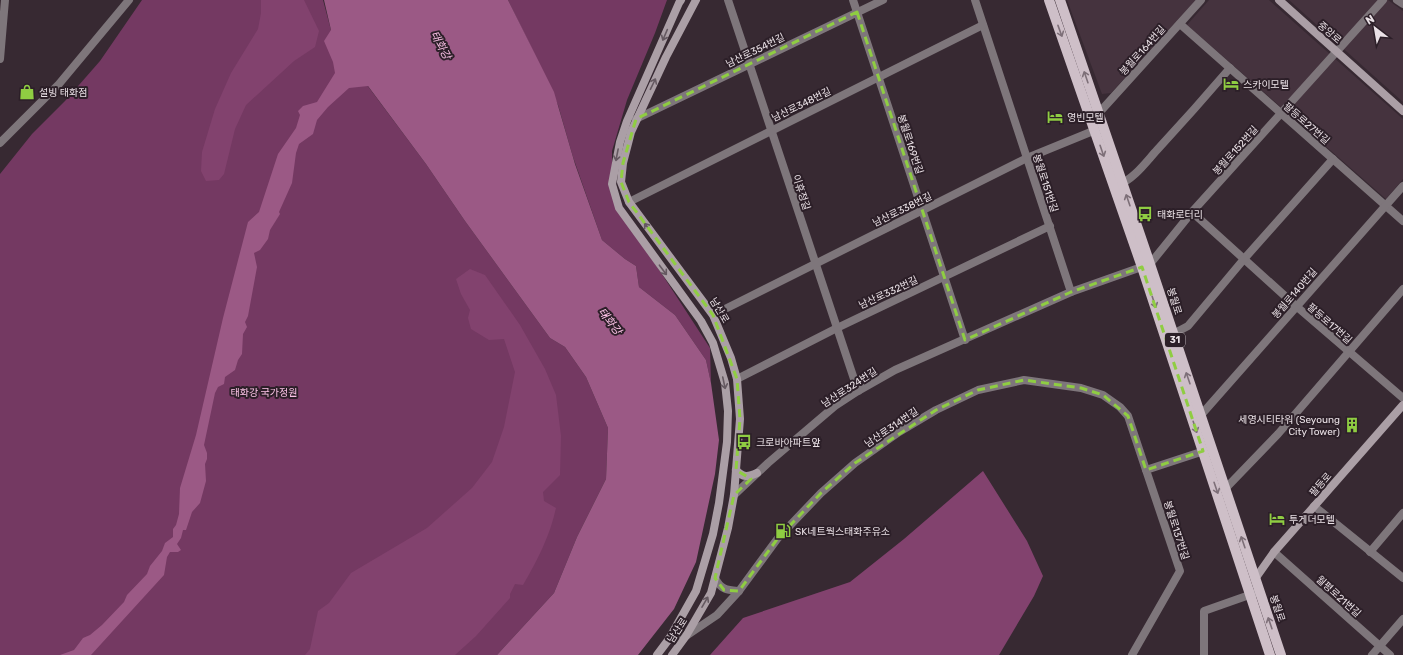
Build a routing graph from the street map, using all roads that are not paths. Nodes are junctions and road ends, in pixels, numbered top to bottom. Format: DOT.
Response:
graph roads {
  1 [pos="5,0"];
  2 [pos="129,0"];
  3 [pos="696,0"];
  4 [pos="728,0"];
  5 [pos="853,0"];
  6 [pos="883,0"];
  7 [pos="975,0"];
  8 [pos="1049,0"];
  9 [pos="1060,0"];
  10 [pos="1201,0"];
  11 [pos="1279,0"];
  12 [pos="1383,0"];
  13 [pos="1397,0"];
  14 [pos="680,1"];
  15 [pos="1403,4"];
  16 [pos="857,12"];
  17 [pos="1180,24"];
  18 [pos="983,25"];
  19 [pos="1337,52"];
  20 [pos="0,59"];
  21 [pos="749,64"];
  22 [pos="1230,68"];
  23 [pos="878,77"];
  24 [pos="1403,111"];
  25 [pos="1281,113"];
  26 [pos="1098,114"];
  27 [pos="636,119"];
  28 [pos="1099,129"];
  29 [pos="771,130"];
  30 [pos="0,144"];
  31 [pos="1027,158"];
  32 [pos="1333,158"];
  33 [pos="1118,185"];
  34 [pos="1403,186"];
  35 [pos="629,202"];
  36 [pos="1386,205"];
  37 [pos="922,210"];
  38 [pos="1192,212"];
  39 [pos="1403,221"];
  40 [pos="1050,226"];
  41 [pos="1244,259"];
  42 [pos="816,263"];
  43 [pos="1146,265"];
  44 [pos="944,276"];
  45 [pos="1403,289"];
  46 [pos="1072,292"];
  47 [pos="1296,306"];
  48 [pos="713,315"];
  49 [pos="837,328"];
  50 [pos="1173,334"];
  51 [pos="969,338"];
  52 [pos="1349,352"];
  53 [pos="737,379"];
  54 [pos="858,391"];
  55 [pos="1403,398"];
  56 [pos="1403,405"];
  57 [pos="1201,415"];
  58 [pos="1208,450"];
  59 [pos="736,470"];
  60 [pos="1146,470"];
  61 [pos="757,473"];
  62 [pos="1225,489"];
  63 [pos="734,495"];
  64 [pos="1314,506"];
  65 [pos="1403,513"];
  66 [pos="1274,552"];
  67 [pos="1370,552"];
  68 [pos="715,578"];
  69 [pos="1403,578"];
  70 [pos="1255,579"];
  71 [pos="739,591"];
  72 [pos="1254,593"];
  73 [pos="1403,620"];
  74 [pos="686,636"];
  75 [pos="669,639"];
  76 [pos="1379,646"];
  77 [pos="657,655"];
  78 [pos="672,655"];
  79 [pos="1132,655"];
  80 [pos="1204,655"];
  81 [pos="1270,655"];
  82 [pos="1281,655"];
  83 [pos="1372,655"];
  84 [pos="1390,655"];
  1 -- 20 [label="street"];
  2 -- 30 [label="street"];
  27 -- 3 [label="main road, 남산로, one-way"];
  4 -- 21 [label="street, 이휴정길"];
  5 -- 16 [label="street, 봉월로169번길"];
  6 -- 16 [label="street, 남산로354번길"];
  7 -- 18 [label="street, 봉월로151번길"];
  8 -- 28 [label="main road, one-way"];
  26 -- 9 [label="main road, one-way"];
  10 -- 17 [label="street, 봉월로164번길"];
  11 -- 19 [label="main road, 중앙로"];
  12 -- 19 [label="street, 봉월로152번길"];
  13 -- 15 [label="street"];
  14 -- 75 [label="main road, 남산로, one-way"];
  16 -- 21 [label="street, 남산로354번길"];
  16 -- 23 [label="street, 봉월로169번길"];
  17 -- 22 [label="street, 팔등로27번길"];
  17 -- 26 [label="street, 봉월로164번길"];
  18 -- 23 [label="street, 남산로348번길"];
  18 -- 31 [label="street, 봉월로151번길"];
  19 -- 24 [label="main road, 중앙로"];
  19 -- 25 [label="street, 봉월로152번길"];
  21 -- 27 [label="street, 남산로354번길"];
  21 -- 29 [label="street, 이휴정길"];
  22 -- 25 [label="street, 팔등로27번길"];
  22 -- 33 [label="street"];
  23 -- 29 [label="street, 남산로348번길"];
  23 -- 37 [label="street, 봉월로169번길"];
  25 -- 32 [label="street, 팔등로27번길"];
  25 -- 38 [label="street, 봉월로152번길"];
  26 -- 28 [label="main road"];
  27 -- 35 [label="main road, 남산로"];
  28 -- 31 [label="street, 남산로338번길"];
  28 -- 33 [label="main road"];
  29 -- 35 [label="street, 남산로348번길"];
  29 -- 42 [label="street, 이휴정길"];
  31 -- 37 [label="street, 남산로338번길"];
  31 -- 40 [label="street, 봉월로151번길"];
  32 -- 36 [label="street, 팔등로27번길"];
  32 -- 41 [label="street"];
  33 -- 43 [label="main road"];
  34 -- 36 [label="street, 봉월로140번길"];
  48 -- 35 [label="main road, 남산로, one-way"];
  36 -- 39 [label="street, 팔등로27번길"];
  36 -- 47 [label="street, 봉월로140번길"];
  37 -- 42 [label="street, 남산로338번길"];
  37 -- 44 [label="street, 봉월로169번길"];
  38 -- 41 [label="street, 팔등로17번길"];
  38 -- 43 [label="street, 봉월로152번길"];
  40 -- 44 [label="street, 남산로332번길"];
  40 -- 46 [label="street, 봉월로151번길"];
  41 -- 47 [label="street, 팔등로17번길"];
  41 -- 50 [label="street"];
  42 -- 48 [label="street, 남산로338번길"];
  42 -- 49 [label="street, 이휴정길"];
  43 -- 46 [label="street"];
  43 -- 50 [label="main road, 봉월로 / 31"];
  43 -- 58 [label="main road, one-way"];
  44 -- 49 [label="street, 남산로332번길"];
  44 -- 51 [label="street, 봉월로169번길"];
  45 -- 52 [label="street"];
  46 -- 51 [label="street, 남산로324번길"];
  47 -- 52 [label="street, 팔등로17번길"];
  47 -- 57 [label="street, 봉월로140번길"];
  48 -- 53 [label="main road, 남산로"];
  49 -- 53 [label="street, 남산로332번길"];
  49 -- 54 [label="street, 이휴정길"];
  57 -- 50 [label="main road, 봉월로 / 31, one-way"];
  51 -- 54 [label="street, 남산로324번길"];
  52 -- 55 [label="street, 팔등로17번길"];
  52 -- 62 [label="street"];
  53 -- 59 [label="main road, 남산로"];
  54 -- 61 [label="street, 남산로324번길"];
  56 -- 64 [label="main road, 팔등로"];
  57 -- 58 [label="main road, 봉월로 / 31"];
  58 -- 60 [label="street"];
  58 -- 62 [label="main road, 봉월로 / 31"];
  58 -- 72 [label="main road, one-way"];
  59 -- 61 [label="main road"];
  59 -- 63 [label="main road, 남산로"];
  60 -- 71 [label="street, 남산로314번길"];
  60 -- 79 [label="street, 봉월로137번길"];
  61 -- 63 [label="street, 남산로324번길"];
  70 -- 62 [label="main road, 봉월로 / 31, one-way"];
  63 -- 68 [label="main road, 남산로"];
  64 -- 66 [label="main road, 팔등로"];
  64 -- 67 [label="street"];
  65 -- 67 [label="street"];
  66 -- 70 [label="main road, 팔등로"];
  66 -- 76 [label="street, 월평로21번길"];
  67 -- 69 [label="street"];
  68 -- 71 [label="street"];
  74 -- 68 [label="main road, 남산로, one-way"];
  70 -- 72 [label="main road, 봉월로 / 31"];
  71 -- 74 [label="street, 남산로314번길"];
  72 -- 80 [label="street"];
  72 -- 81 [label="main road"];
  82 -- 72 [label="main road, 봉월로 / 31, one-way"];
  73 -- 76 [label="street"];
  74 -- 75 [label="street, 남산로314번길"];
  74 -- 78 [label="main road, 남산로"];
  75 -- 77 [label="main road, 남산로"];
  76 -- 83 [label="street"];
  76 -- 84 [label="street, 월평로21번길"];
}
